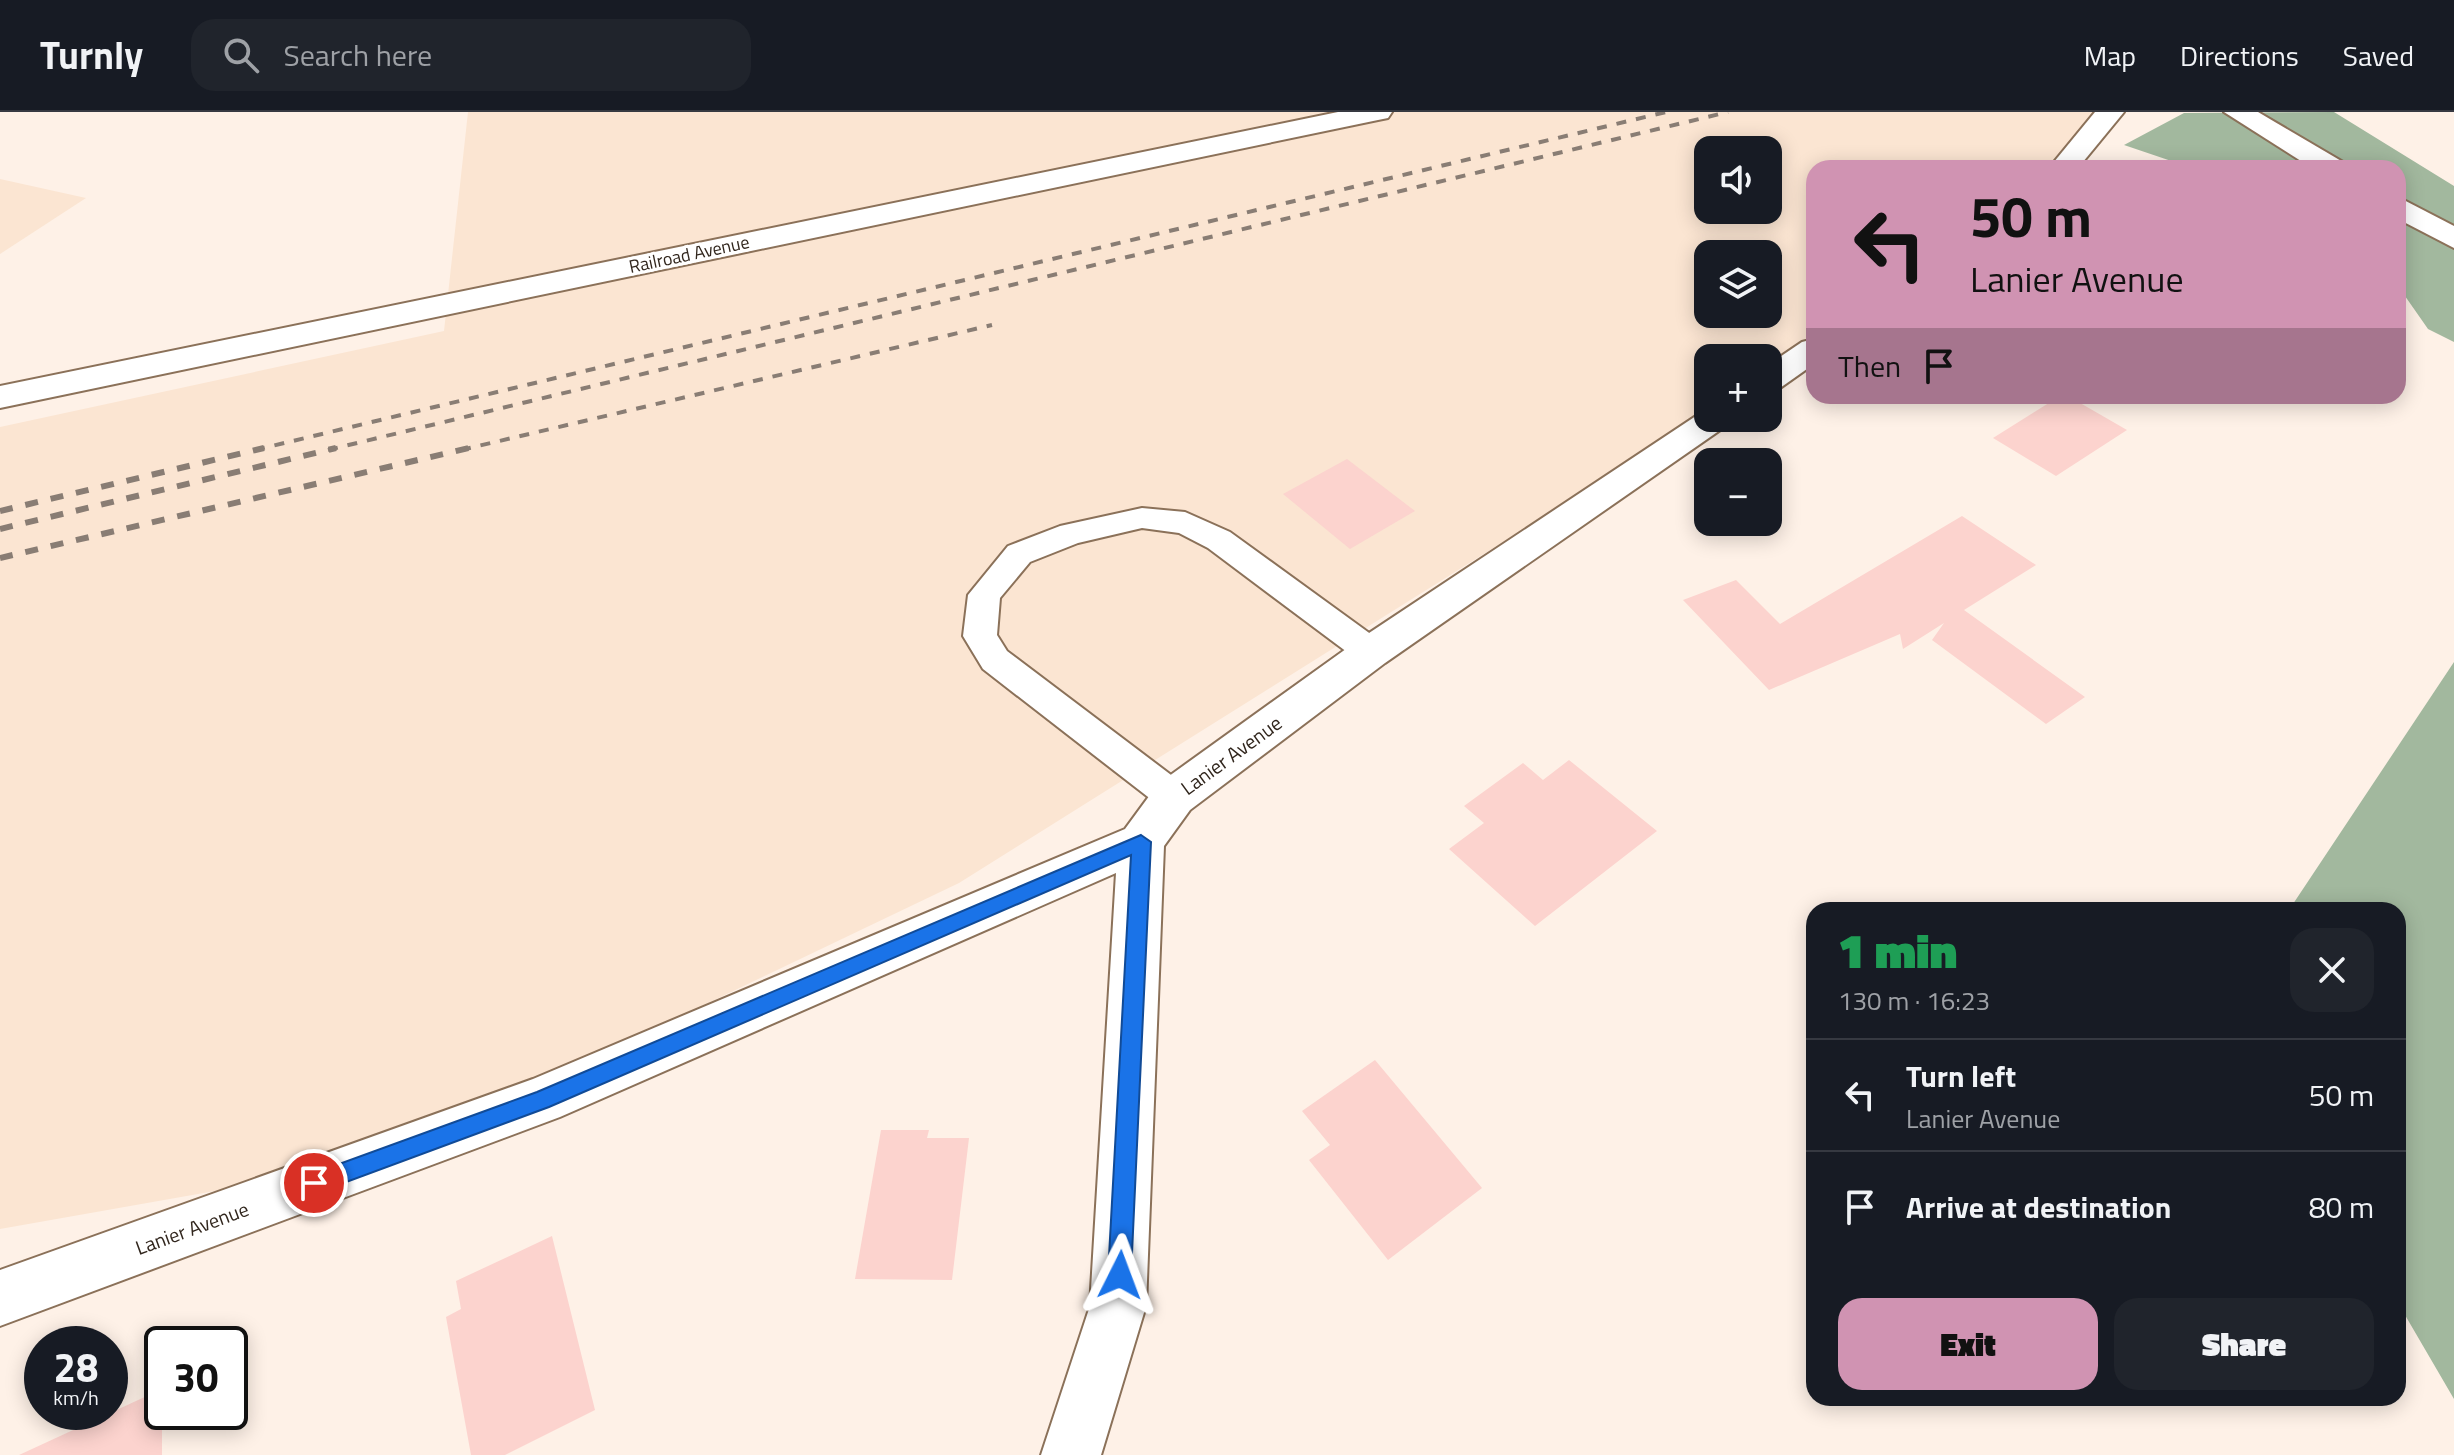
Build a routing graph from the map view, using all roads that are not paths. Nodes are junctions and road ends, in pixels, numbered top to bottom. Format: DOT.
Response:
graph roads {
  1 [pos="1378,112"];
  2 [pos="2110,112"];
  3 [pos="2238,112"];
  4 [pos="2070,160"];
  5 [pos="2319,160"];
  6 [pos="2406,211"];
  7 [pos="2454,239"];
  8 [pos="1806,355"];
  9 [pos="1782,371"];
  10 [pos="0,397"];
  11 [pos="1694,432"];
  12 [pos="1371,652"];
  13 [pos="1174,797"];
  14 [pos="1141,842"];
  15 [pos="0,1298"];
  16 [pos="1071,1455"];
  1 -- 10 [label="street, Railroad Avenue"];
  2 -- 4 [label="street"];
  3 -- 5 [label="street"];
  6 -- 7 [label="street"];
  8 -- 9 [label="street"];
  11 -- 12 [label="street, Lanier Avenue"];
  12 -- 13 [label="street, Lanier Avenue"];
  12 -- 13 [label="lane"];
  13 -- 14 [label="street, Lanier Avenue"];
  14 -- 15 [label="street, Lanier Avenue"];
  14 -- 16 [label="street"];
}
